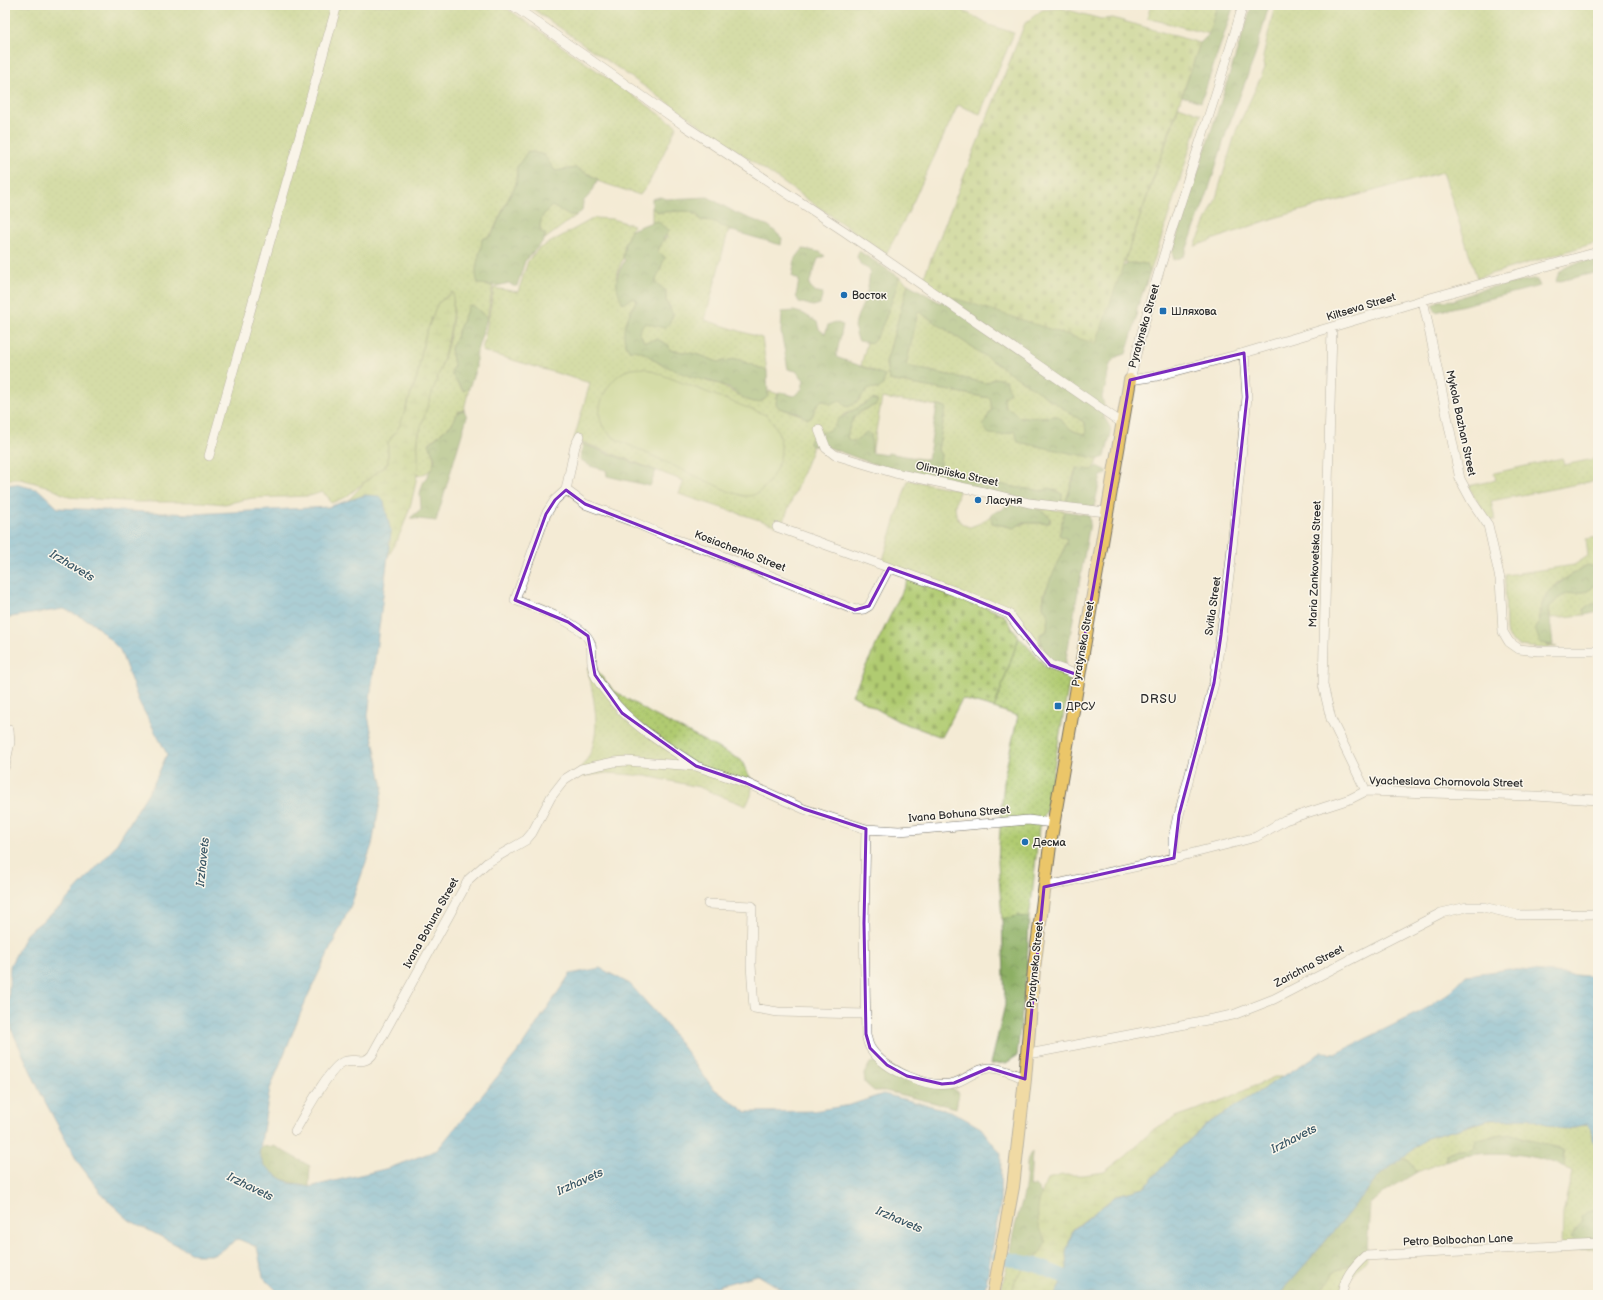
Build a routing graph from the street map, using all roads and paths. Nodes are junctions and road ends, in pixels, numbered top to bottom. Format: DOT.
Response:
graph roads {
  1 [pos="337,5"];
  2 [pos="512,5"];
  3 [pos="1243,5"];
  4 [pos="1598,252"];
  5 [pos="1423,300"];
  6 [pos="1332,328"];
  7 [pos="1244,353"];
  8 [pos="1130,380"];
  9 [pos="1122,423"];
  10 [pos="819,430"];
  11 [pos="580,436"];
  12 [pos="209,456"];
  13 [pos="566,490"];
  14 [pos="1106,512"];
  15 [pos="777,527"];
  16 [pos="889,568"];
  17 [pos="1598,651"];
  18 [pos="1078,675"];
  19 [pos="9,730"];
  20 [pos="5,766"];
  21 [pos="696,766"];
  22 [pos="1366,791"];
  23 [pos="1598,800"];
  24 [pos="1053,823"];
  25 [pos="866,829"];
  26 [pos="1174,858"];
  27 [pos="1044,887"];
  28 [pos="708,904"];
  29 [pos="1598,914"];
  30 [pos="866,1014"];
  31 [pos="1027,1052"];
  32 [pos="1025,1079"];
  33 [pos="295,1131"];
  34 [pos="1598,1244"];
  35 [pos="993,1295"];
  36 [pos="1342,1295"];
  1 -- 12 [label="street"];
  2 -- 9 [label="street"];
  3 -- 8 [label="street, Pyratynska Street"];
  4 -- 5 [label="street, Kiltseva Street"];
  5 -- 6 [label="street, Kiltseva Street"];
  5 -- 17 [label="street, Mykola Bazhan Street"];
  6 -- 7 [label="street, Kiltseva Street"];
  6 -- 22 [label="street, Maria Zankovetska Street"];
  7 -- 8 [label="street, Kiltseva Street"];
  7 -- 26 [label="street, Svitla Street"];
  8 -- 9 [label="main road, Pyratynska Street"];
  9 -- 14 [label="main road, Pyratynska Street"];
  10 -- 14 [label="street, Olimpiiska Street"];
  11 -- 13 [label="street"];
  13 -- 16 [label="street, Kosiachenko Street"];
  13 -- 21 [label="street, Ivana Bohuna Street"];
  14 -- 18 [label="main road, Pyratynska Street"];
  15 -- 16 [label="street"];
  16 -- 18 [label="street"];
  18 -- 24 [label="main road, Pyratynska Street"];
  19 -- 20 [label="street"];
  21 -- 25 [label="street, Ivana Bohuna Street"];
  21 -- 33 [label="street, Ivana Bohuna Street"];
  22 -- 23 [label="street, Vyacheslava Chornovola Street"];
  22 -- 26 [label="street, Vyacheslava Chornovola Street"];
  24 -- 25 [label="street, Ivana Bohuna Street"];
  24 -- 27 [label="main road, Pyratynska Street"];
  25 -- 30 [label="street"];
  26 -- 27 [label="street, Vyacheslava Chornovola Street"];
  27 -- 31 [label="main road, Pyratynska Street"];
  28 -- 30 [label="street"];
  29 -- 31 [label="street, Zarichna Street"];
  30 -- 32 [label="street"];
  31 -- 32 [label="main road, Pyratynska Street"];
  32 -- 35 [label="main road, Pyratynska Street"];
  34 -- 36 [label="street, Petro Bolbochan Lane"];
}
